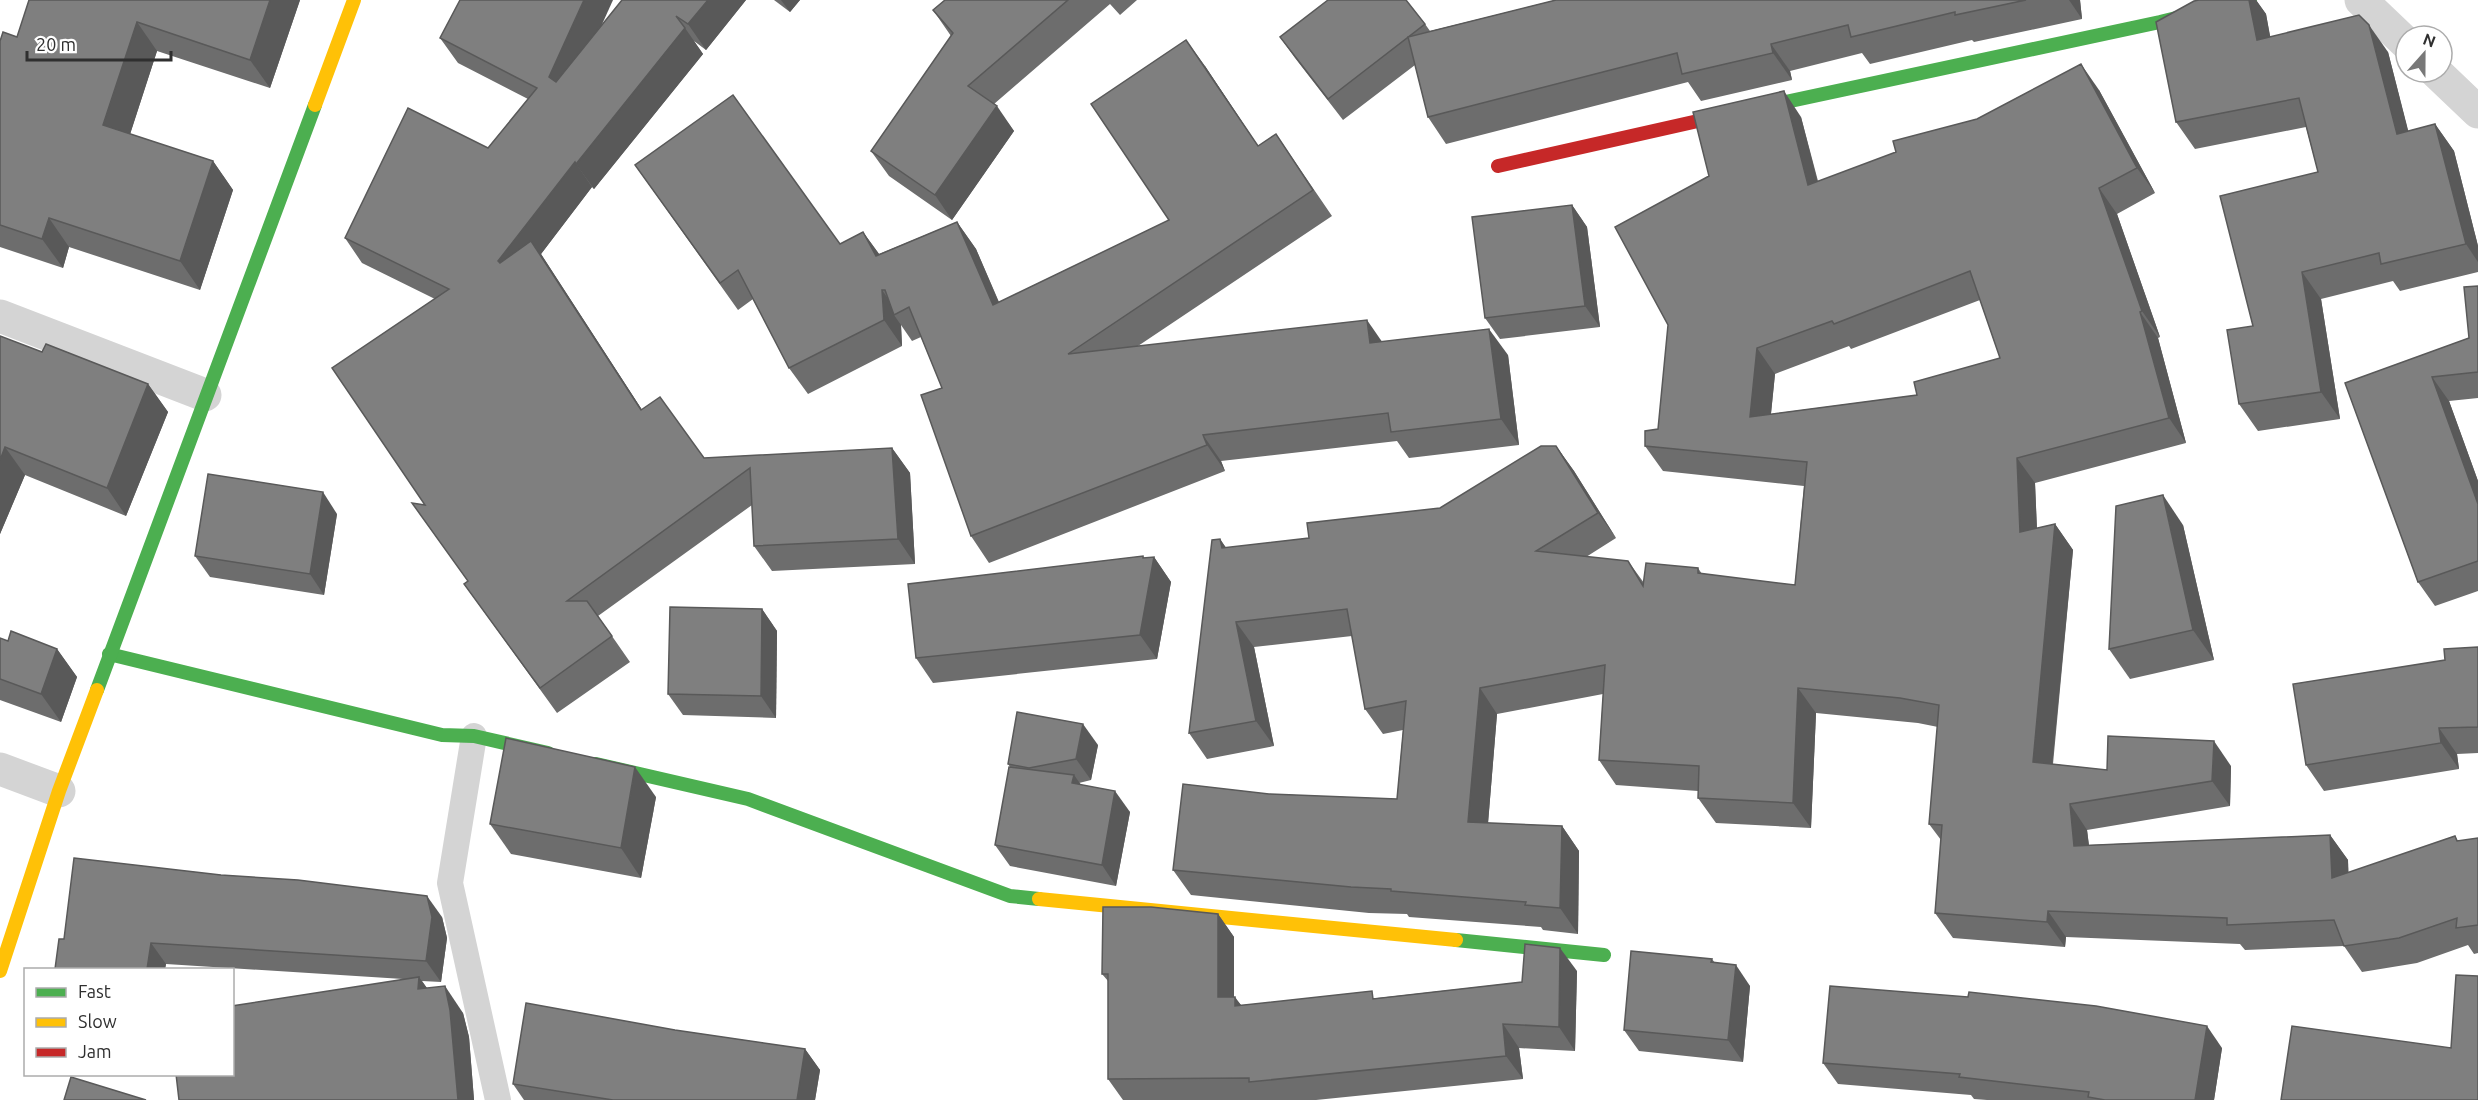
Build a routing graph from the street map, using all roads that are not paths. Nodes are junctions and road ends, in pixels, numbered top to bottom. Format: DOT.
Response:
graph roads {
  1 [pos="354,0"];
  2 [pos="2250,0"];
  3 [pos="2361,0"];
  4 [pos="2394,32"];
  5 [pos="2449,84"];
  6 [pos="2478,112"];
  7 [pos="1498,166"];
  8 [pos="0,316"];
  9 [pos="205,395"];
  10 [pos="109,654"];
  11 [pos="474,736"];
  12 [pos="0,769"];
  13 [pos="58,791"];
  14 [pos="1604,956"];
  15 [pos="0,971"];
  16 [pos="498,1100"];
  1 -- 9 [label="street"];
  2 -- 7 [label="street"];
  3 -- 4 [label="street"];
  5 -- 6 [label="street"];
  8 -- 9 [label="street"];
  9 -- 10 [label="street"];
  10 -- 11 [label="street"];
  10 -- 13 [label="street"];
  11 -- 14 [label="street"];
  11 -- 16 [label="lane"];
  12 -- 13 [label="street"];
  13 -- 15 [label="street"];
}
